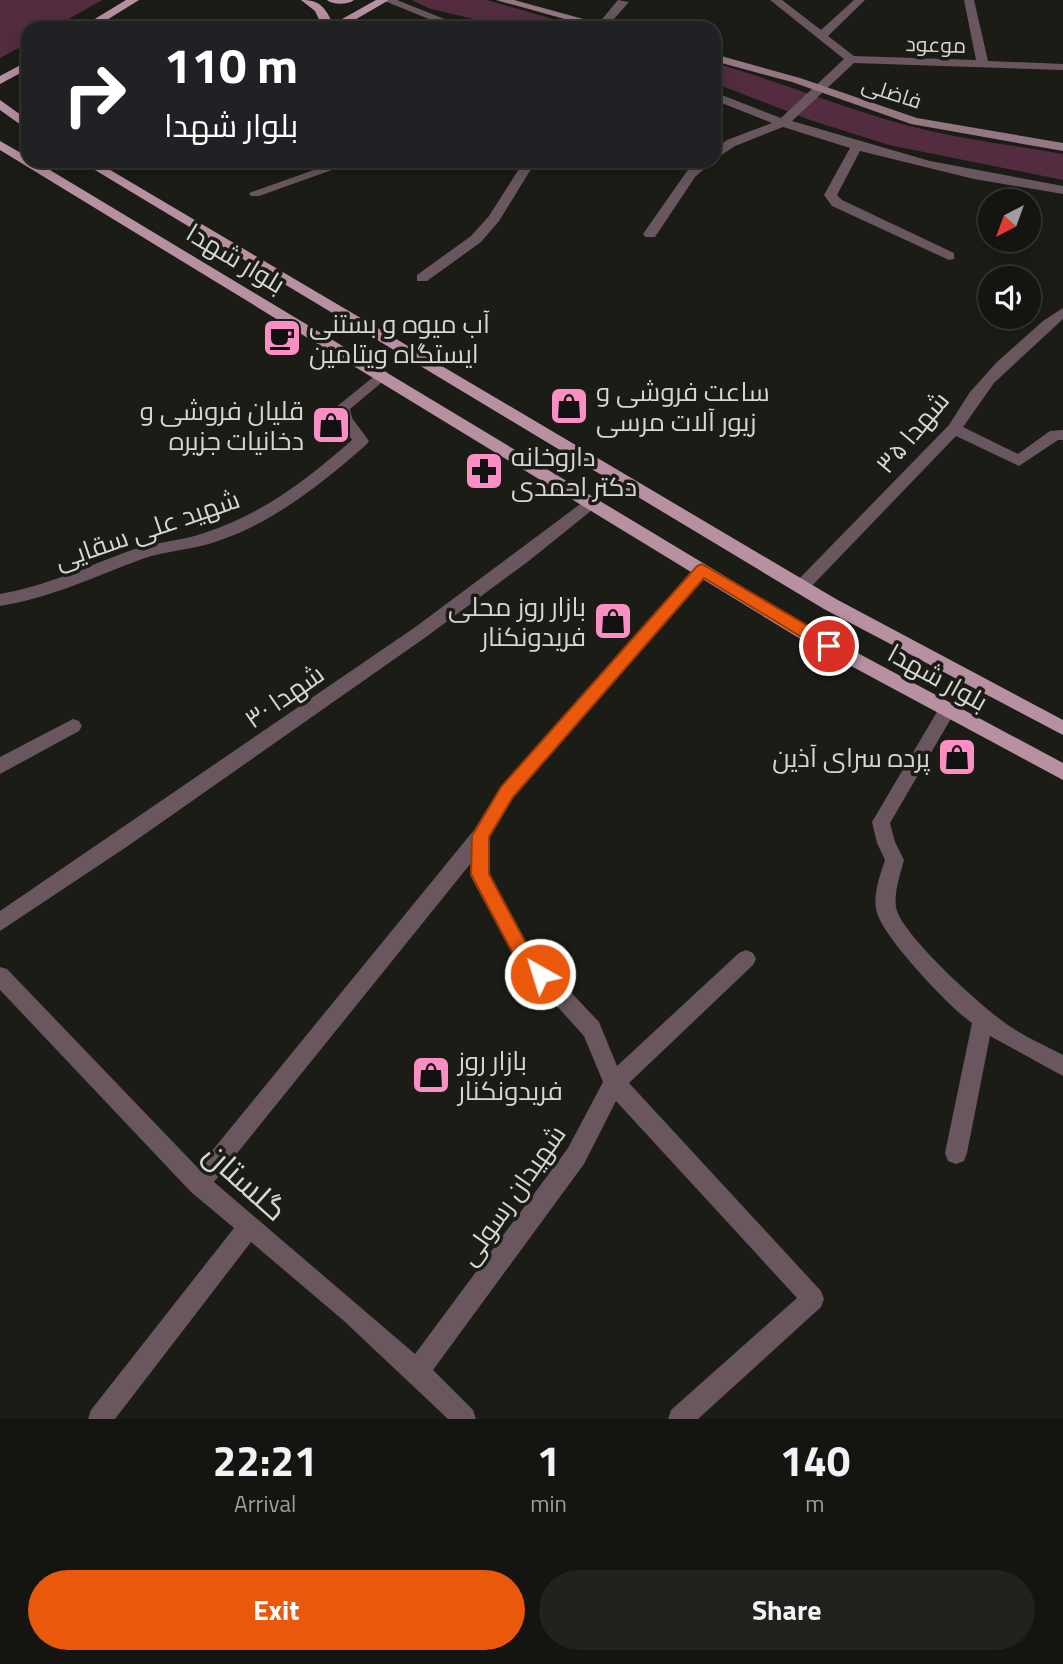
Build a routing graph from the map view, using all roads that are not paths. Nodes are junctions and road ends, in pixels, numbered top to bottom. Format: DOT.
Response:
graph roads {
  1 [pos="134,0"];
  2 [pos="306,0"];
  3 [pos="332,0"];
  4 [pos="349,0"];
  5 [pos="385,0"];
  6 [pos="501,0"];
  7 [pos="622,0"];
  8 [pos="775,0"];
  9 [pos="860,0"];
  10 [pos="969,0"];
  11 [pos="98,21"];
  12 [pos="327,21"];
  13 [pos="344,21"];
  14 [pos="442,21"];
  15 [pos="583,21"];
  16 [pos="610,21"];
  17 [pos="821,36"];
  18 [pos="721,59"];
  19 [pos="851,59"];
  20 [pos="983,65"];
  21 [pos="1063,66"];
  22 [pos="21,68"];
  23 [pos="0,81"];
  24 [pos="820,88"];
  25 [pos="721,99"];
  26 [pos="0,104"];
  27 [pos="21,120"];
  28 [pos="784,122"];
  29 [pos="0,145"];
  30 [pos="857,146"];
  31 [pos="1063,146"];
  32 [pos="721,151"];
  33 [pos="21,156"];
  34 [pos="43,168"];
  35 [pos="96,168"];
  36 [pos="330,168"];
  37 [pos="526,168"];
  38 [pos="698,168"];
  39 [pos="1063,190"];
  40 [pos="256,193"];
  41 [pos="650,233"];
  42 [pos="948,256"];
  43 [pos="422,278"];
  44 [pos="302,308"];
  45 [pos="1063,312"];
  46 [pos="382,375"];
  47 [pos="954,429"];
  48 [pos="1063,435"];
  49 [pos="591,502"];
  50 [pos="702,570"];
  51 [pos="801,587"];
  52 [pos="0,600"];
  53 [pos="947,710"];
  54 [pos="73,726"];
  55 [pos="1063,728"];
  56 [pos="0,766"];
  57 [pos="1063,772"];
  58 [pos="481,836"];
  59 [pos="0,922"];
  60 [pos="746,959"];
  61 [pos="0,976"];
  62 [pos="983,1020"];
  63 [pos="1063,1066"];
  64 [pos="614,1083"];
  65 [pos="957,1153"];
  66 [pos="199,1184"];
  67 [pos="249,1226"];
  68 [pos="417,1372"];
  69 [pos="100,1419"];
  70 [pos="464,1419"];
  71 [pos="680,1419"];
  1 -- 11 [label="main road"];
  2 -- 12 [label="main road"];
  3 -- 4 [label="main road"];
  5 -- 13 [label="main road"];
  5 -- 14 [label="street"];
  6 -- 15 [label="main road"];
  7 -- 16 [label="street"];
  8 -- 17 [label="street"];
  9 -- 17 [label="street"];
  10 -- 20 [label="street"];
  17 -- 19 [label="street"];
  18 -- 24 [label="main road, فاضلی"];
  19 -- 20 [label="street, موعود"];
  19 -- 24 [label="street"];
  20 -- 21 [label="street, موعود"];
  22 -- 23 [label="main road"];
  24 -- 28 [label="street"];
  24 -- 31 [label="main road, فاضلی"];
  25 -- 28 [label="street"];
  26 -- 27 [label="main road"];
  28 -- 30 [label="street"];
  28 -- 32 [label="street"];
  29 -- 33 [label="main road, بلوار شهدا"];
  30 -- 39 [label="street"];
  30 -- 42 [label="street"];
  34 -- 44 [label="main road, بلوار شهدا"];
  35 -- 44 [label="main road, بلوار شهدا"];
  36 -- 40 [label="street"];
  37 -- 43 [label="street"];
  38 -- 41 [label="street"];
  44 -- 46 [label="main road, بلوار شهدا"];
  44 -- 51 [label="main road, بلوار شهدا"];
  45 -- 47 [label="street, شهدا ۳۵"];
  46 -- 49 [label="main road, بلوار شهدا"];
  46 -- 52 [label="street, شهید علی سقایی"];
  47 -- 48 [label="street"];
  47 -- 51 [label="street, شهدا ۳۵"];
  49 -- 50 [label="main road, بلوار شهدا"];
  49 -- 59 [label="street, شهدا ۳۰"];
  50 -- 53 [label="main road, بلوار شهدا"];
  50 -- 58 [label="street"];
  51 -- 55 [label="main road, بلوار شهدا"];
  53 -- 57 [label="main road, بلوار شهدا"];
  53 -- 62 [label="street"];
  54 -- 56 [label="street"];
  58 -- 64 [label="street"];
  58 -- 66 [label="street"];
  60 -- 64 [label="street, شهیدان رسولی"];
  61 -- 66 [label="street, گلستان"];
  62 -- 63 [label="street"];
  62 -- 65 [label="street"];
  64 -- 68 [label="street, شهیدان رسولی"];
  64 -- 71 [label="street"];
  66 -- 67 [label="street, گلستان"];
  67 -- 68 [label="street, گلستان"];
  67 -- 69 [label="street"];
  68 -- 70 [label="street, گلستان"];
}
